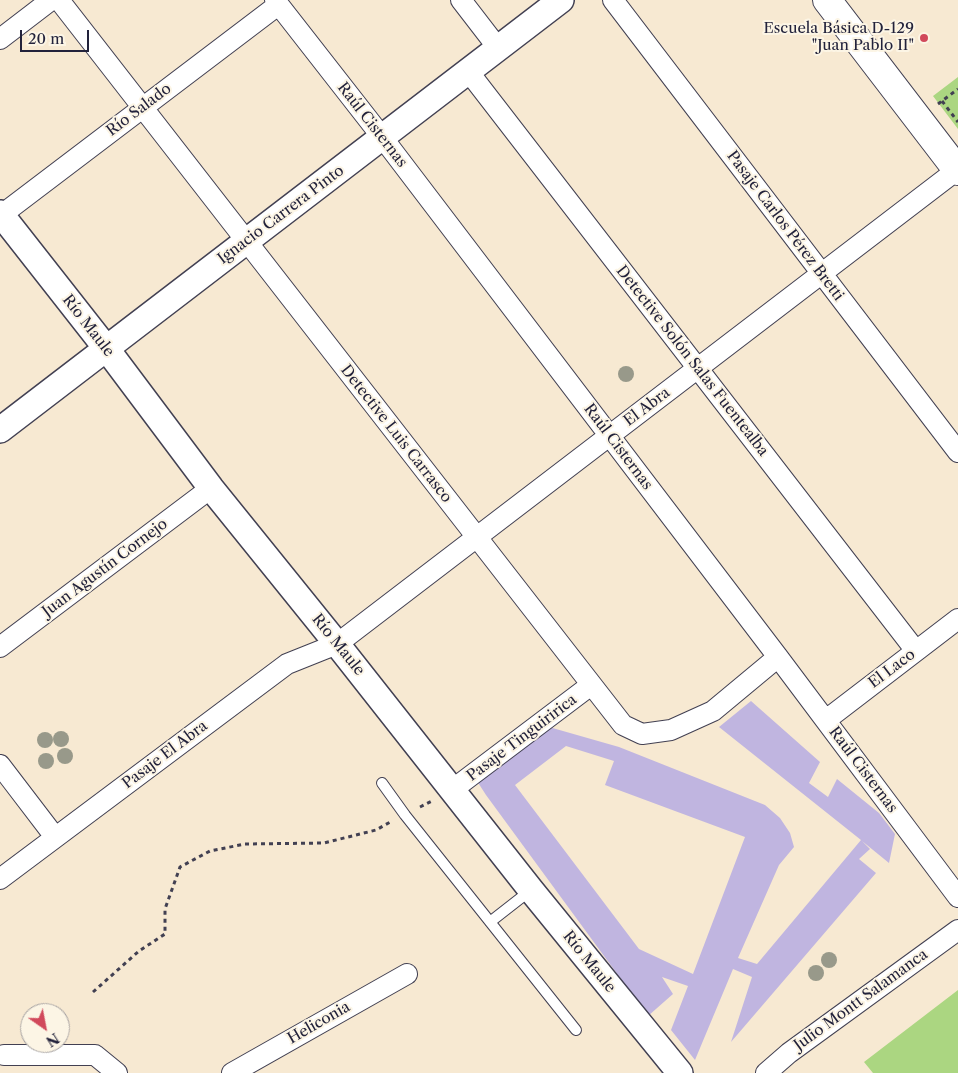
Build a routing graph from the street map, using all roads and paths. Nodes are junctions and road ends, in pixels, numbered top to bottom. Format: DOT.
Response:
graph roads {
  1 [pos="51,0"];
  2 [pos="59,0"];
  3 [pos="461,0"];
  4 [pos="561,0"];
  5 [pos="613,0"];
  6 [pos="828,0"];
  7 [pos="277,2"];
  8 [pos="0,38"];
  9 [pos="498,48"];
  10 [pos="468,72"];
  11 [pos="942,101"];
  12 [pos="142,108"];
  13 [pos="956,117"];
  14 [pos="958,122"];
  15 [pos="382,137"];
  16 [pos="958,170"];
  17 [pos="0,215"];
  18 [pos="247,241"];
  19 [pos="822,273"];
  20 [pos="106,348"];
  21 [pos="697,368"];
  22 [pos="0,430"];
  23 [pos="609,436"];
  24 [pos="958,452"];
  25 [pos="211,488"];
  26 [pos="476,537"];
  27 [pos="958,619"];
  28 [pos="338,644"];
  29 [pos="0,647"];
  30 [pos="916,650"];
  31 [pos="778,657"];
  32 [pos="591,685"];
  33 [pos="826,720"];
  34 [pos="0,764"];
  35 [pos="382,783"];
  36 [pos="452,790"];
  37 [pos="405,815"];
  38 [pos="55,837"];
  39 [pos="0,879"];
  40 [pos="530,890"];
  41 [pos="958,897"];
  42 [pos="490,922"];
  43 [pos="958,930"];
  44 [pos="406,974"];
  45 [pos="92,992"];
  46 [pos="576,1030"];
  47 [pos="5,1059"];
  48 [pos="116,1073"];
  49 [pos="232,1073"];
  50 [pos="680,1073"];
  51 [pos="766,1073"];
  1 -- 8 [label="street"];
  2 -- 12 [label="street, Detective Luis Carrasco"];
  3 -- 9 [label="street"];
  4 -- 9 [label="street, Ignacio Carrera Pinto"];
  5 -- 19 [label="street, Pasaje Carlos Pérez Bretti"];
  6 -- 16 [label="main road"];
  7 -- 12 [label="street, Río Salado"];
  7 -- 15 [label="street, Raúl Cisternas"];
  9 -- 10 [label="street, Ignacio Carrera Pinto"];
  10 -- 15 [label="street, Ignacio Carrera Pinto"];
  10 -- 21 [label="street, Detective Solón Salas Fuentealba"];
  11 -- 13 [label="path"];
  12 -- 17 [label="street, Río Salado"];
  12 -- 18 [label="street, Detective Luis Carrasco"];
  13 -- 14 [label="path"];
  15 -- 18 [label="street, Ignacio Carrera Pinto"];
  15 -- 23 [label="street, Raúl Cisternas"];
  16 -- 19 [label="street, El Abra"];
  17 -- 20 [label="street, Río Maule"];
  18 -- 20 [label="street, Ignacio Carrera Pinto"];
  18 -- 26 [label="street, Detective Luis Carrasco"];
  19 -- 21 [label="street, El Abra"];
  19 -- 24 [label="street, Pasaje Carlos Pérez Bretti"];
  20 -- 22 [label="street, Ignacio Carrera Pinto"];
  20 -- 25 [label="street, Río Maule"];
  21 -- 23 [label="street, El Abra"];
  21 -- 30 [label="street, Detective Solón Salas Fuentealba"];
  23 -- 26 [label="street, El Abra"];
  23 -- 31 [label="street, Raúl Cisternas"];
  25 -- 28 [label="street, Río Maule"];
  25 -- 29 [label="street, Juan Agustín Cornejo"];
  26 -- 28 [label="street, El Abra"];
  26 -- 32 [label="street, Detective Luis Carrasco"];
  27 -- 30 [label="street, El Laco"];
  28 -- 36 [label="street, Río Maule"];
  28 -- 38 [label="street, Pasaje El Abra"];
  30 -- 33 [label="street, El Laco"];
  31 -- 32 [label="street, Detective Luis Carrasco"];
  31 -- 33 [label="street, Raúl Cisternas"];
  32 -- 36 [label="street, Pasaje Tinguiririca"];
  33 -- 41 [label="street, Raúl Cisternas"];
  34 -- 38 [label="street"];
  35 -- 37 [label="lane"];
  36 -- 37 [label="path"];
  36 -- 40 [label="street, Río Maule"];
  37 -- 42 [label="lane"];
  37 -- 45 [label="path"];
  38 -- 39 [label="street, Pasaje El Abra"];
  40 -- 42 [label="lane"];
  40 -- 50 [label="street, Río Maule"];
  42 -- 46 [label="lane"];
  43 -- 51 [label="street, Julio Montt Salamanca"];
  44 -- 49 [label="street, Heliconia"];
  47 -- 48 [label="street"];
}
